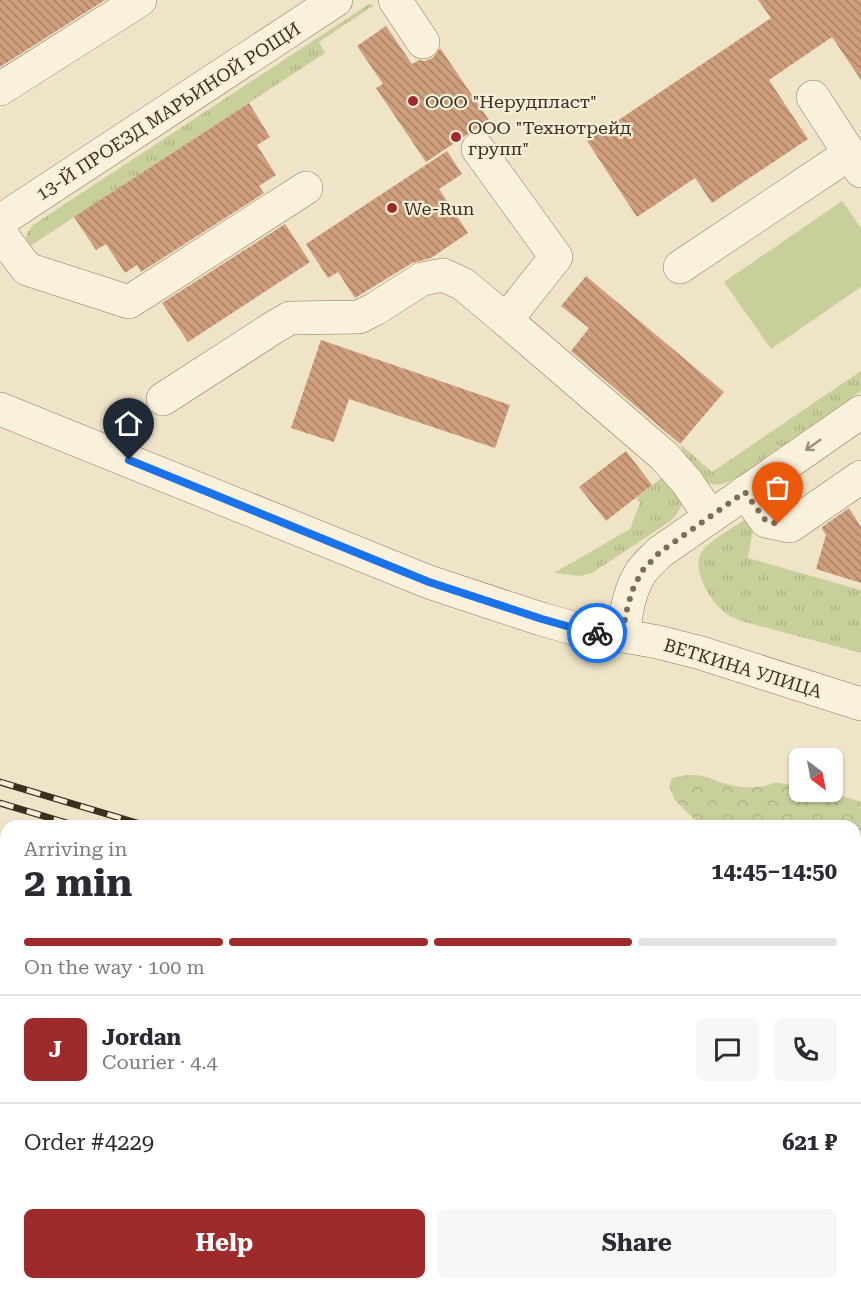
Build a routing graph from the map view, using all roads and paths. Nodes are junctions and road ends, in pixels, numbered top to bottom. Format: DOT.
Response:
graph roads {
  1 [pos="140,0"];
  2 [pos="336,0"];
  3 [pos="395,0"];
  4 [pos="423,42"];
  5 [pos="0,89"];
  6 [pos="813,98"];
  7 [pos="478,149"];
  8 [pos="855,162"];
  9 [pos="306,188"];
  10 [pos="0,221"];
  11 [pos="0,233"];
  12 [pos="680,267"];
  13 [pos="506,320"];
  14 [pos="163,399"];
  15 [pos="0,409"];
  16 [pos="859,418"];
  17 [pos="861,477"];
  18 [pos="745,492"];
  19 [pos="710,516"];
  20 [pos="624,636"];
  21 [pos="861,704"];
  1 -- 5 [label="street"];
  2 -- 10 [label="street, 13-Й ПРОЕЗД МАРЬИНОЙ РОЩИ"];
  3 -- 4 [label="street"];
  6 -- 8 [label="street"];
  7 -- 13 [label="street"];
  8 -- 12 [label="street"];
  9 -- 11 [label="street"];
  13 -- 14 [label="street"];
  13 -- 19 [label="street"];
  15 -- 20 [label="street, ВЕТКИНА УЛИЦА"];
  16 -- 18 [label="street, one-way"];
  17 -- 18 [label="street"];
  18 -- 19 [label="street"];
  19 -- 20 [label="street"];
  20 -- 21 [label="street, ВЕТКИНА УЛИЦА"];
}
